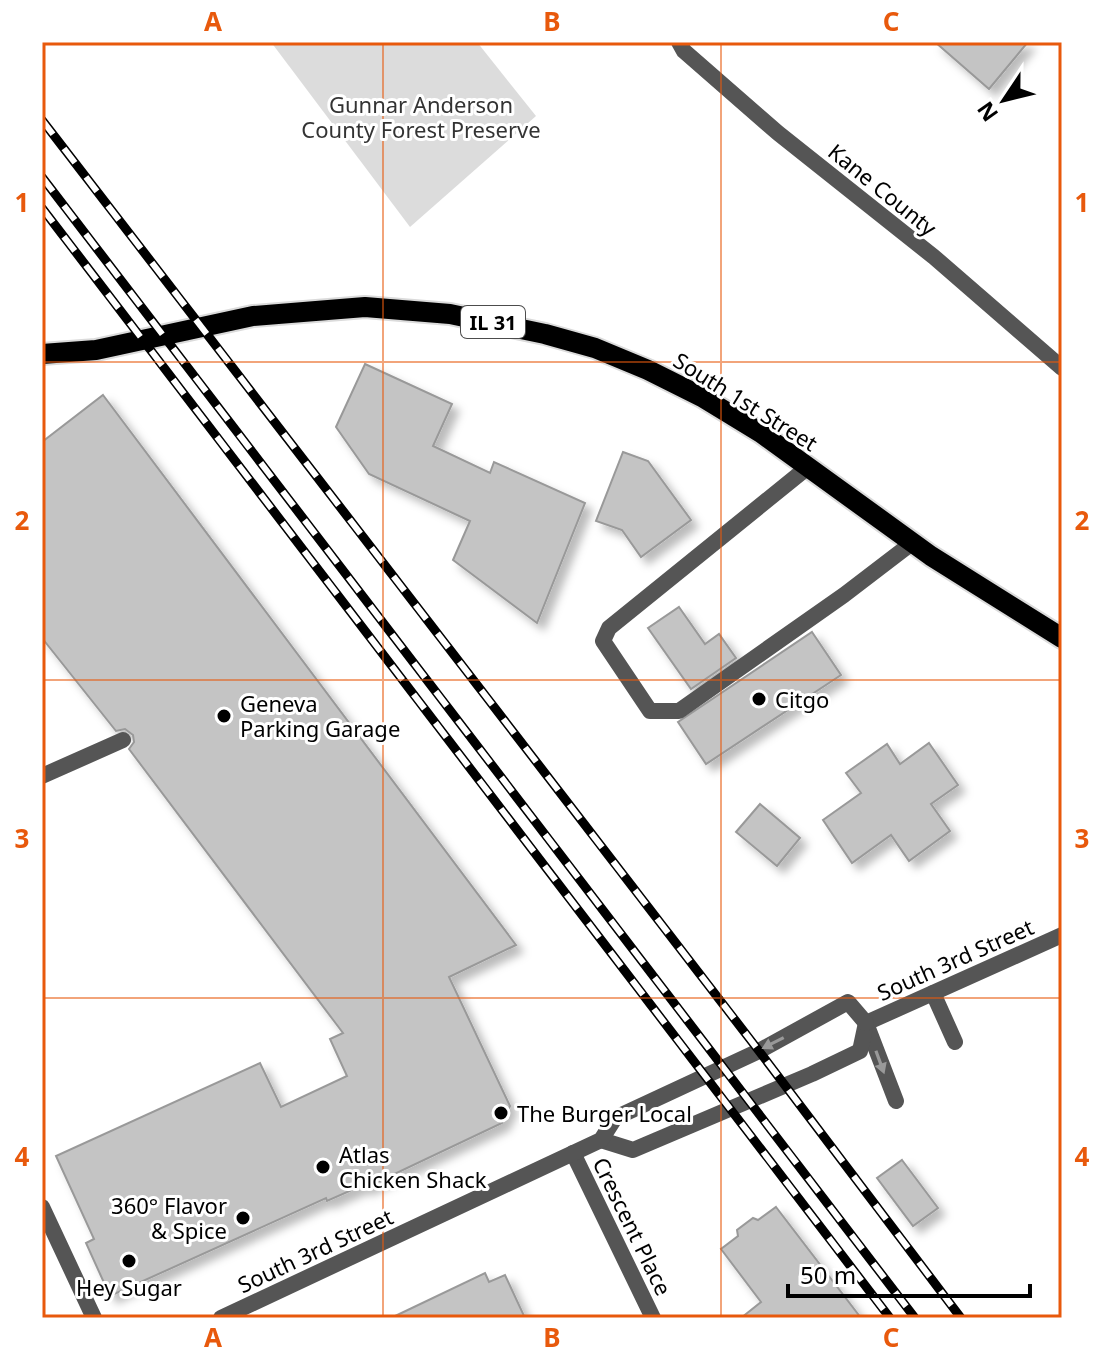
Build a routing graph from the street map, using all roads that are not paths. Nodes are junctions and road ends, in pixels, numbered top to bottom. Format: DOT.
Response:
graph roads {
  1 [pos="679,42"];
  2 [pos="42,354"];
  3 [pos="1062,368"];
  4 [pos="808,467"];
  5 [pos="912,543"];
  6 [pos="1062,638"];
  7 [pos="123,740"];
  8 [pos="42,776"];
  9 [pos="1062,935"];
  10 [pos="933,993"];
  11 [pos="866,1023"];
  12 [pos="955,1042"];
  13 [pos="896,1101"];
  14 [pos="601,1140"];
  15 [pos="573,1153"];
  16 [pos="42,1207"];
  17 [pos="94,1318"];
  18 [pos="221,1318"];
  19 [pos="653,1318"];
  1 -- 3 [label="street, Kane County"];
  2 -- 4 [label="main road, South 1st Street / IL 31"];
  4 -- 5 [label="main road, South 1st Street / IL 31"];
  4 -- 5 [label="street"];
  5 -- 6 [label="main road, South 1st Street / IL 31"];
  7 -- 8 [label="street"];
  9 -- 10 [label="street, South 3rd Street"];
  10 -- 11 [label="street, South 3rd Street"];
  10 -- 12 [label="street"];
  11 -- 13 [label="street, one-way"];
  11 -- 14 [label="street, South 3rd Street"];
  11 -- 14 [label="street, South 3rd Street, one-way"];
  14 -- 15 [label="street, South 3rd Street"];
  15 -- 18 [label="street, South 3rd Street"];
  15 -- 19 [label="street, Crescent Place"];
  16 -- 17 [label="street"];
}
